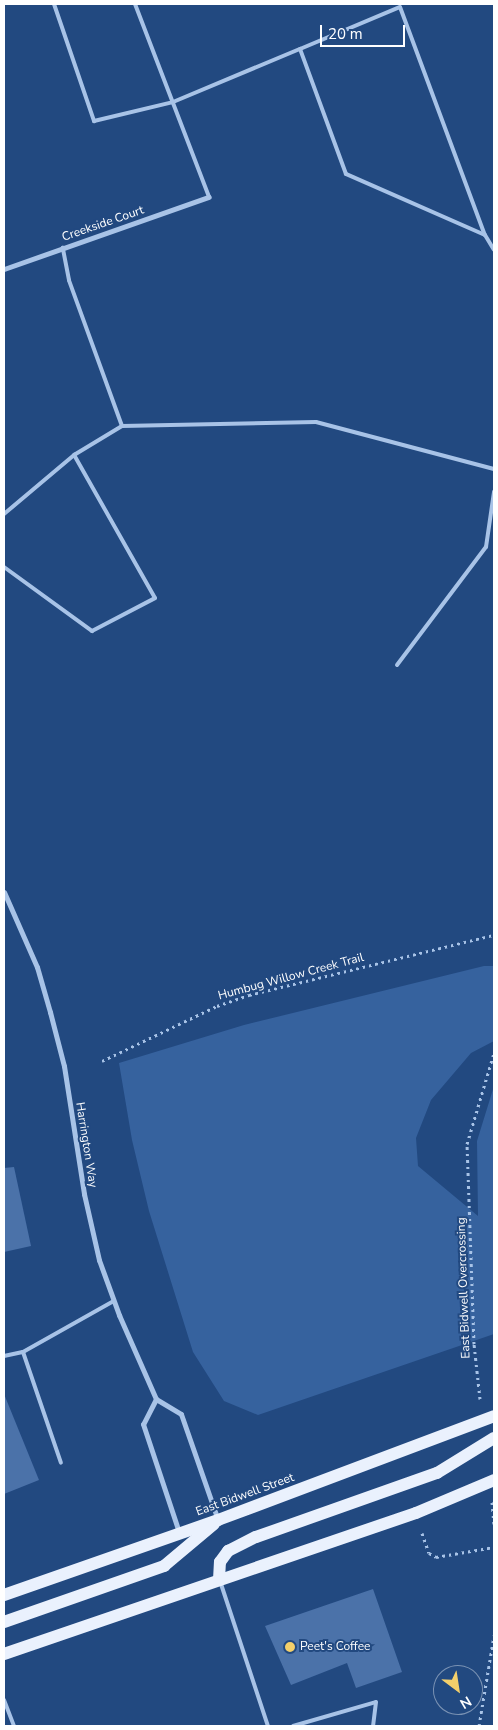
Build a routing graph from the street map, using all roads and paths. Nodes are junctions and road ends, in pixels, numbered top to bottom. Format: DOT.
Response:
graph roads {
  1 [pos="54,4"];
  2 [pos="135,4"];
  3 [pos="300,49"];
  4 [pos="173,102"];
  5 [pos="209,197"];
  6 [pos="485,235"];
  7 [pos="63,248"];
  8 [pos="494,250"];
  9 [pos="4,269"];
  10 [pos="122,426"];
  11 [pos="74,455"];
  12 [pos="494,469"];
  13 [pos="494,492"];
  14 [pos="4,514"];
  15 [pos="4,567"];
  16 [pos="397,664"];
  17 [pos="4,892"];
  18 [pos="494,935"];
  19 [pos="494,1053"];
  20 [pos="102,1061"];
  21 [pos="114,1301"];
  22 [pos="23,1352"];
  23 [pos="4,1356"];
  24 [pos="156,1399"];
  25 [pos="480,1401"];
  26 [pos="494,1416"];
  27 [pos="494,1438"];
  28 [pos="61,1464"];
  29 [pos="494,1480"];
  30 [pos="491,1496"];
  31 [pos="416,1513"];
  32 [pos="218,1520"];
  33 [pos="494,1524"];
  34 [pos="179,1533"];
  35 [pos="494,1547"];
  36 [pos="219,1580"];
  37 [pos="4,1595"];
  38 [pos="4,1622"];
  39 [pos="494,1635"];
  40 [pos="4,1654"];
  41 [pos="4,1700"];
  42 [pos="14,1726"];
  43 [pos="268,1726"];
  44 [pos="294,1726"];
  45 [pos="372,1726"];
  46 [pos="479,1726"];
  1 -- 4 [label="lane"];
  2 -- 4 [label="lane"];
  3 -- 4 [label="lane"];
  3 -- 6 [label="lane"];
  3 -- 6 [label="lane"];
  4 -- 5 [label="lane"];
  5 -- 7 [label="street, Creekside Court"];
  6 -- 8 [label="lane"];
  7 -- 9 [label="street, Creekside Court"];
  7 -- 10 [label="lane"];
  10 -- 11 [label="lane"];
  10 -- 12 [label="lane"];
  11 -- 14 [label="lane"];
  11 -- 15 [label="lane"];
  13 -- 16 [label="lane"];
  17 -- 21 [label="street, Harrington Way"];
  18 -- 20 [label="path, Humbug Willow Creek Trail"];
  19 -- 25 [label="path, East Bidwell Overcrossing"];
  21 -- 22 [label="lane"];
  21 -- 24 [label="street, Harrington Way"];
  22 -- 23 [label="lane"];
  22 -- 28 [label="lane"];
  24 -- 32 [label="street"];
  24 -- 34 [label="street"];
  26 -- 32 [label="main road, East Bidwell Street"];
  27 -- 36 [label="main road"];
  29 -- 31 [label="main road"];
  30 -- 33 [label="path"];
  31 -- 35 [label="path"];
  31 -- 36 [label="main road"];
  32 -- 34 [label="main road, East Bidwell Street"];
  32 -- 38 [label="main road"];
  34 -- 37 [label="main road, East Bidwell Street"];
  36 -- 40 [label="main road"];
  36 -- 43 [label="lane"];
  39 -- 46 [label="path"];
  41 -- 42 [label="lane"];
  44 -- 45 [label="lane"];
}
